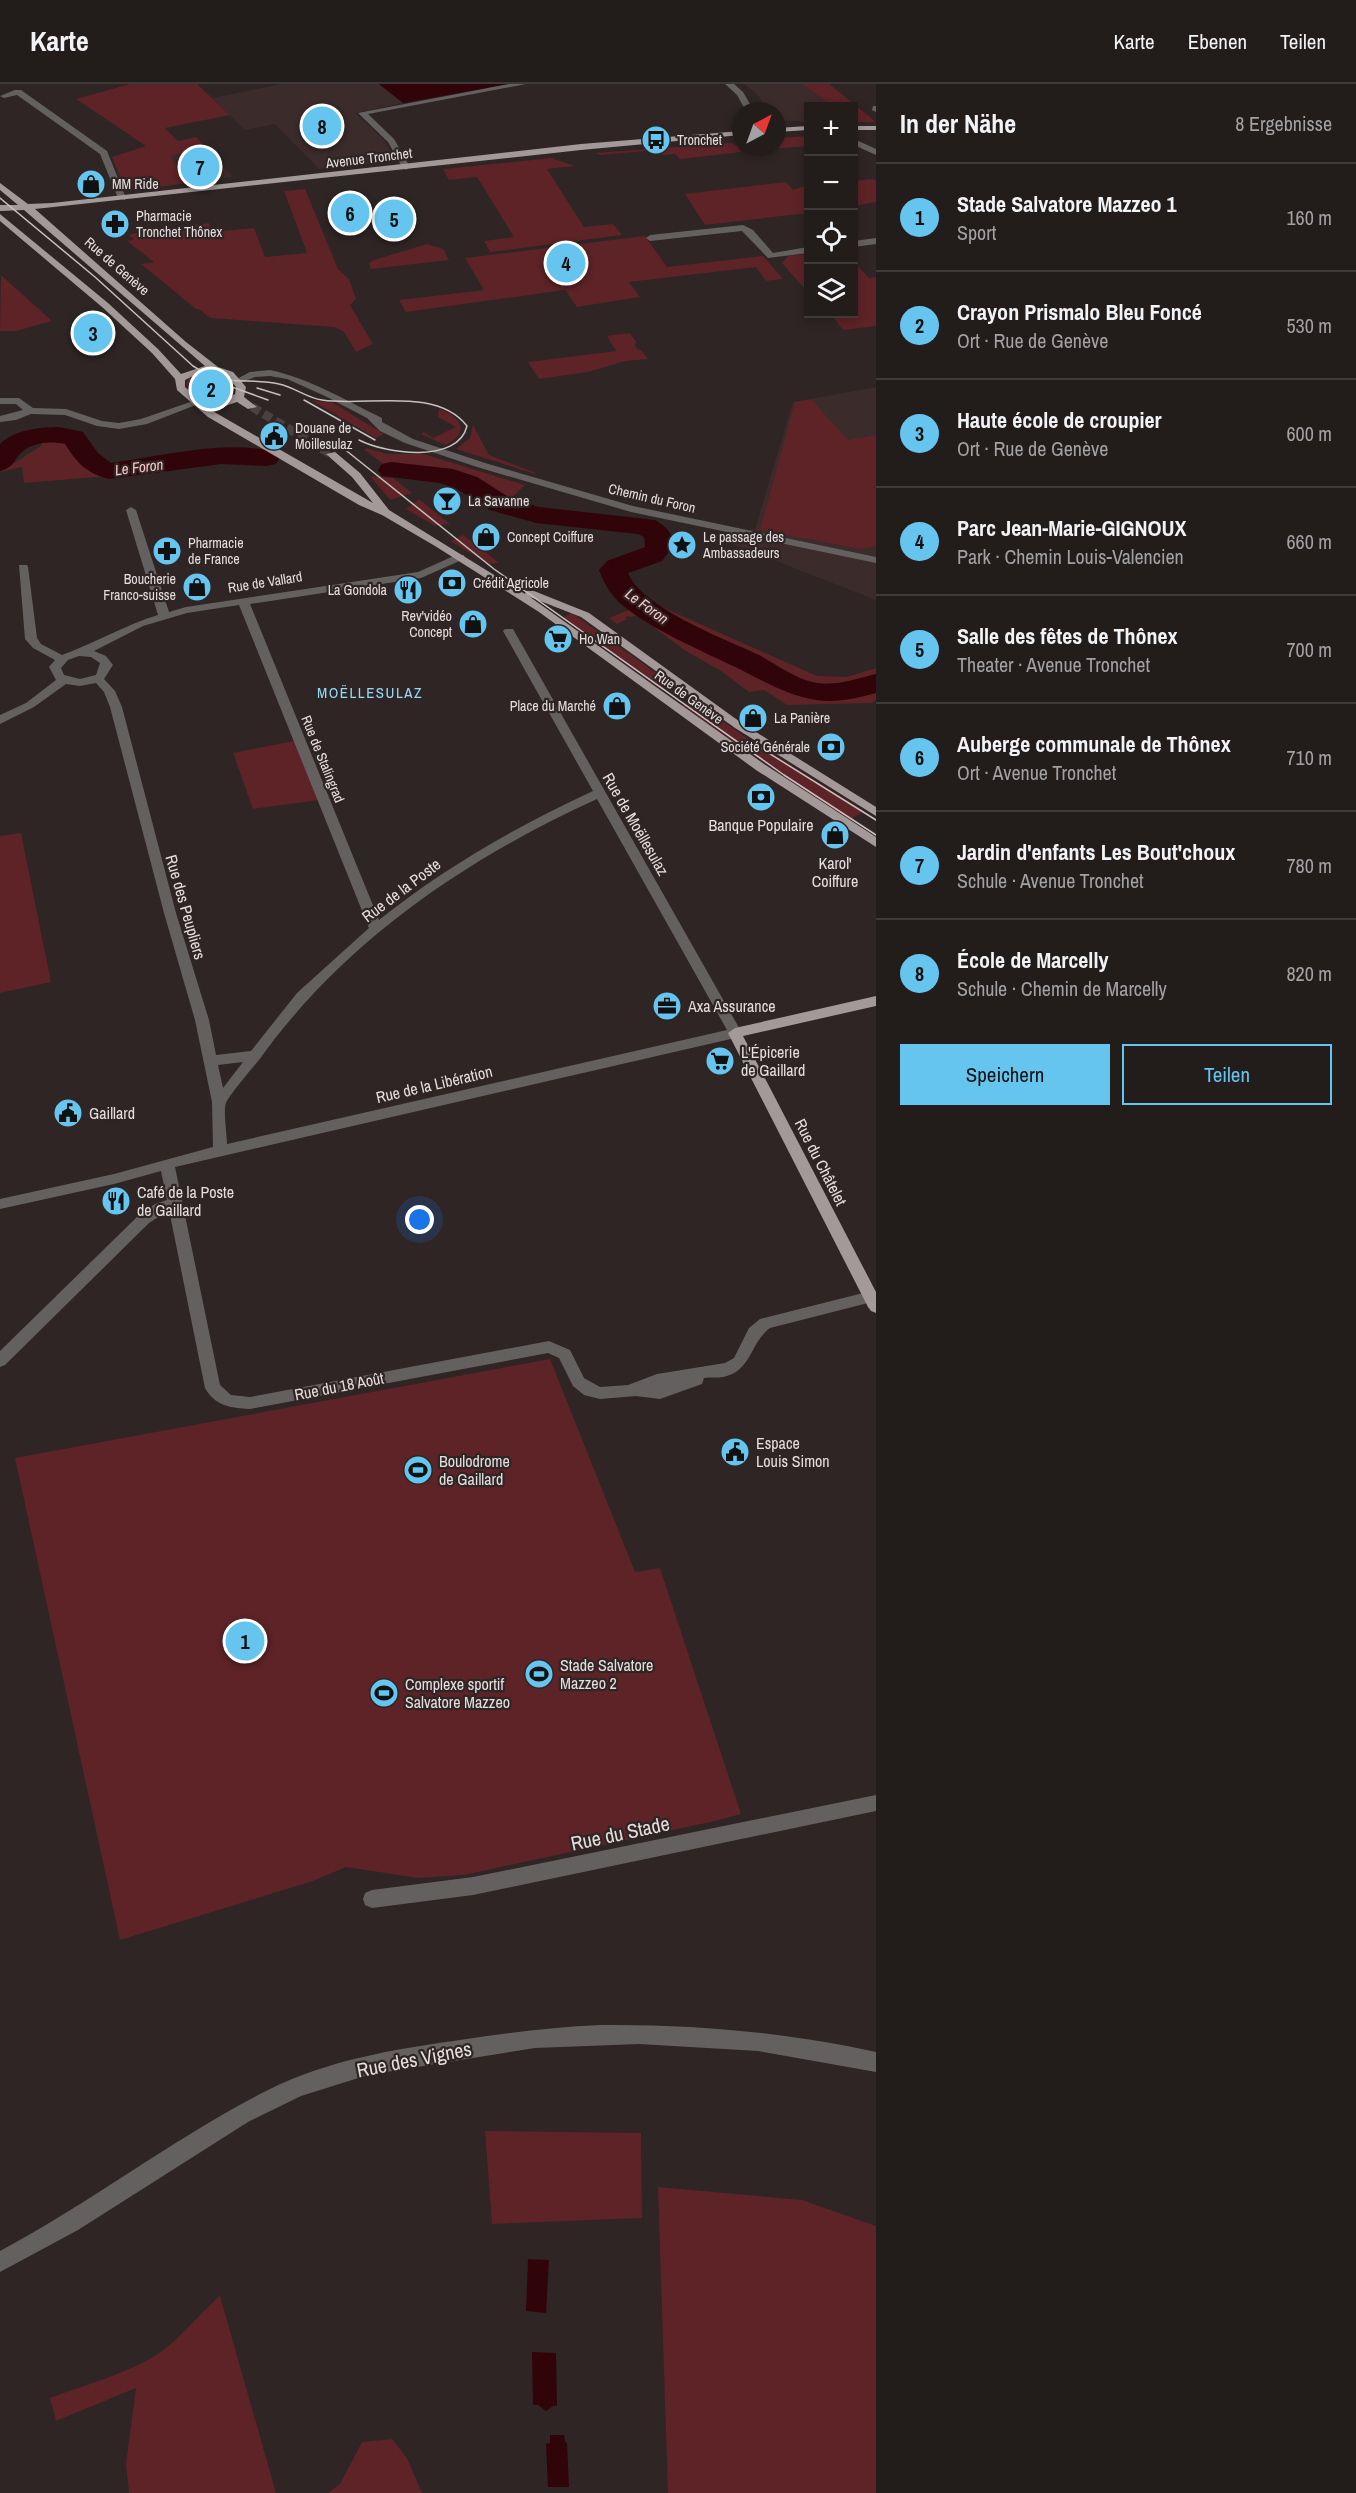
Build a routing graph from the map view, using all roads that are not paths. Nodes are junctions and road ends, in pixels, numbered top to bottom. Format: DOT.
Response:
graph roads {
  1 [pos="519,84"];
  2 [pos="729,84"];
  3 [pos="4,96"];
  4 [pos="745,102"];
  5 [pos="804,128"];
  6 [pos="858,128"];
  7 [pos="876,128"];
  8 [pos="786,129"];
  9 [pos="732,134"];
  10 [pos="858,144"];
  11 [pos="876,152"];
  12 [pos="406,167"];
  13 [pos="0,186"];
  14 [pos="122,198"];
  15 [pos="78,203"];
  16 [pos="28,207"];
  17 [pos="0,208"];
  18 [pos="0,217"];
  19 [pos="49,225"];
  20 [pos="650,238"];
  21 [pos="876,241"];
  22 [pos="858,243"];
  23 [pos="804,251"];
  24 [pos="219,370"];
  25 [pos="180,379"];
  26 [pos="238,381"];
  27 [pos="237,397"];
  28 [pos="0,401"];
  29 [pos="343,401"];
  30 [pos="196,403"];
  31 [pos="252,407"];
  32 [pos="30,411"];
  33 [pos="0,418"];
  34 [pos="331,454"];
  35 [pos="352,471"];
  36 [pos="332,484"];
  37 [pos="131,510"];
  38 [pos="386,513"];
  39 [pos="460,557"];
  40 [pos="876,560"];
  41 [pos="23,567"];
  42 [pos="530,597"];
  43 [pos="243,601"];
  44 [pos="164,615"];
  45 [pos="508,631"];
  46 [pos="79,653"];
  47 [pos="62,659"];
  48 [pos="97,678"];
  49 [pos="64,680"];
  50 [pos="0,720"];
  51 [pos="599,793"];
  52 [pos="876,812"];
  53 [pos="876,843"];
  54 [pos="376,929"];
  55 [pos="876,1001"];
  56 [pos="735,1033"];
  57 [pos="255,1055"];
  58 [pos="210,1060"];
  59 [pos="219,1102"];
  60 [pos="220,1152"];
  61 [pos="167,1165"];
  62 [pos="176,1202"];
  63 [pos="0,1204"];
  64 [pos="873,1302"];
  65 [pos="0,1361"];
  66 [pos="876,1803"];
  67 [pos="372,1899"];
  68 [pos="876,2062"];
  69 [pos="0,2262"];
  1 -- 12 [label="street"];
  2 -- 4 [label="street"];
  3 -- 14 [label="street"];
  5 -- 8 [label="main road"];
  6 -- 7 [label="main road"];
  9 -- 12 [label="main road, Avenue Tronchet"];
  10 -- 11 [label="street"];
  12 -- 14 [label="main road, Avenue Tronchet"];
  13 -- 16 [label="main road, Rue de Genève"];
  14 -- 15 [label="main road, Avenue Tronchet"];
  15 -- 16 [label="main road, Avenue Tronchet"];
  15 -- 19 [label="main road"];
  16 -- 17 [label="main road, Avenue Tronchet"];
  16 -- 19 [label="main road, Rue de Genève"];
  18 -- 25 [label="main road, Rue de Genève"];
  19 -- 24 [label="main road, Rue de Genève"];
  20 -- 23 [label="street"];
  21 -- 22 [label="street"];
  24 -- 25 [label="main road"];
  24 -- 26 [label="main road, Rue de Genève"];
  24 -- 29 [label="street, Chemin du Foron"];
  25 -- 30 [label="main road, Rue de Genève"];
  26 -- 27 [label="main road"];
  26 -- 29 [label="street, Chemin du Foron"];
  27 -- 30 [label="main road"];
  27 -- 31 [label="main road"];
  28 -- 32 [label="street"];
  29 -- 40 [label="street, Chemin du Foron"];
  30 -- 32 [label="street"];
  30 -- 36 [label="main road, Rue de Genève"];
  32 -- 33 [label="street"];
  34 -- 35 [label="main road, Rue de Genève"];
  35 -- 36 [label="main road"];
  35 -- 38 [label="main road, Rue de Genève"];
  36 -- 38 [label="main road, Rue de Genève"];
  37 -- 44 [label="street"];
  38 -- 39 [label="main road, Rue de Genève"];
  39 -- 42 [label="main road, Rue de Genève"];
  39 -- 43 [label="street, Rue de Vallard"];
  41 -- 47 [label="street"];
  42 -- 52 [label="main road, Rue de Genève"];
  42 -- 53 [label="main road, Rue de Genève"];
  43 -- 44 [label="street, Rue de Vallard"];
  43 -- 54 [label="street, Rue de Stalingrad"];
  44 -- 46 [label="street, Rue de Vallard"];
  45 -- 51 [label="street, Rue de Moëllesulaz"];
  46 -- 47 [label="street, Rue de Vallard"];
  46 -- 48 [label="street"];
  47 -- 49 [label="street"];
  48 -- 49 [label="street"];
  48 -- 58 [label="street, Rue des Peupliers"];
  49 -- 50 [label="street"];
  51 -- 54 [label="street, Rue de la Poste"];
  51 -- 56 [label="street, Rue de Moëllesulaz"];
  54 -- 57 [label="street, Rue de la Poste"];
  55 -- 56 [label="main road, Rue de la Libération"];
  56 -- 60 [label="street, Rue de la Libération"];
  56 -- 64 [label="main road, Rue du Châtelet"];
  57 -- 58 [label="street"];
  57 -- 59 [label="street, Rue de la Poste"];
  58 -- 59 [label="street, Rue des Peupliers"];
  59 -- 60 [label="street, Rue des Peupliers"];
  60 -- 61 [label="street, Rue de la Libération"];
  61 -- 62 [label="street, Rue du 18 Août"];
  61 -- 63 [label="street, Rue de la Libération"];
  62 -- 64 [label="street, Rue du 18 Août"];
  62 -- 65 [label="street"];
  66 -- 67 [label="street, Rue du Stade"];
  68 -- 69 [label="street, Rue des Vignes"];
}
